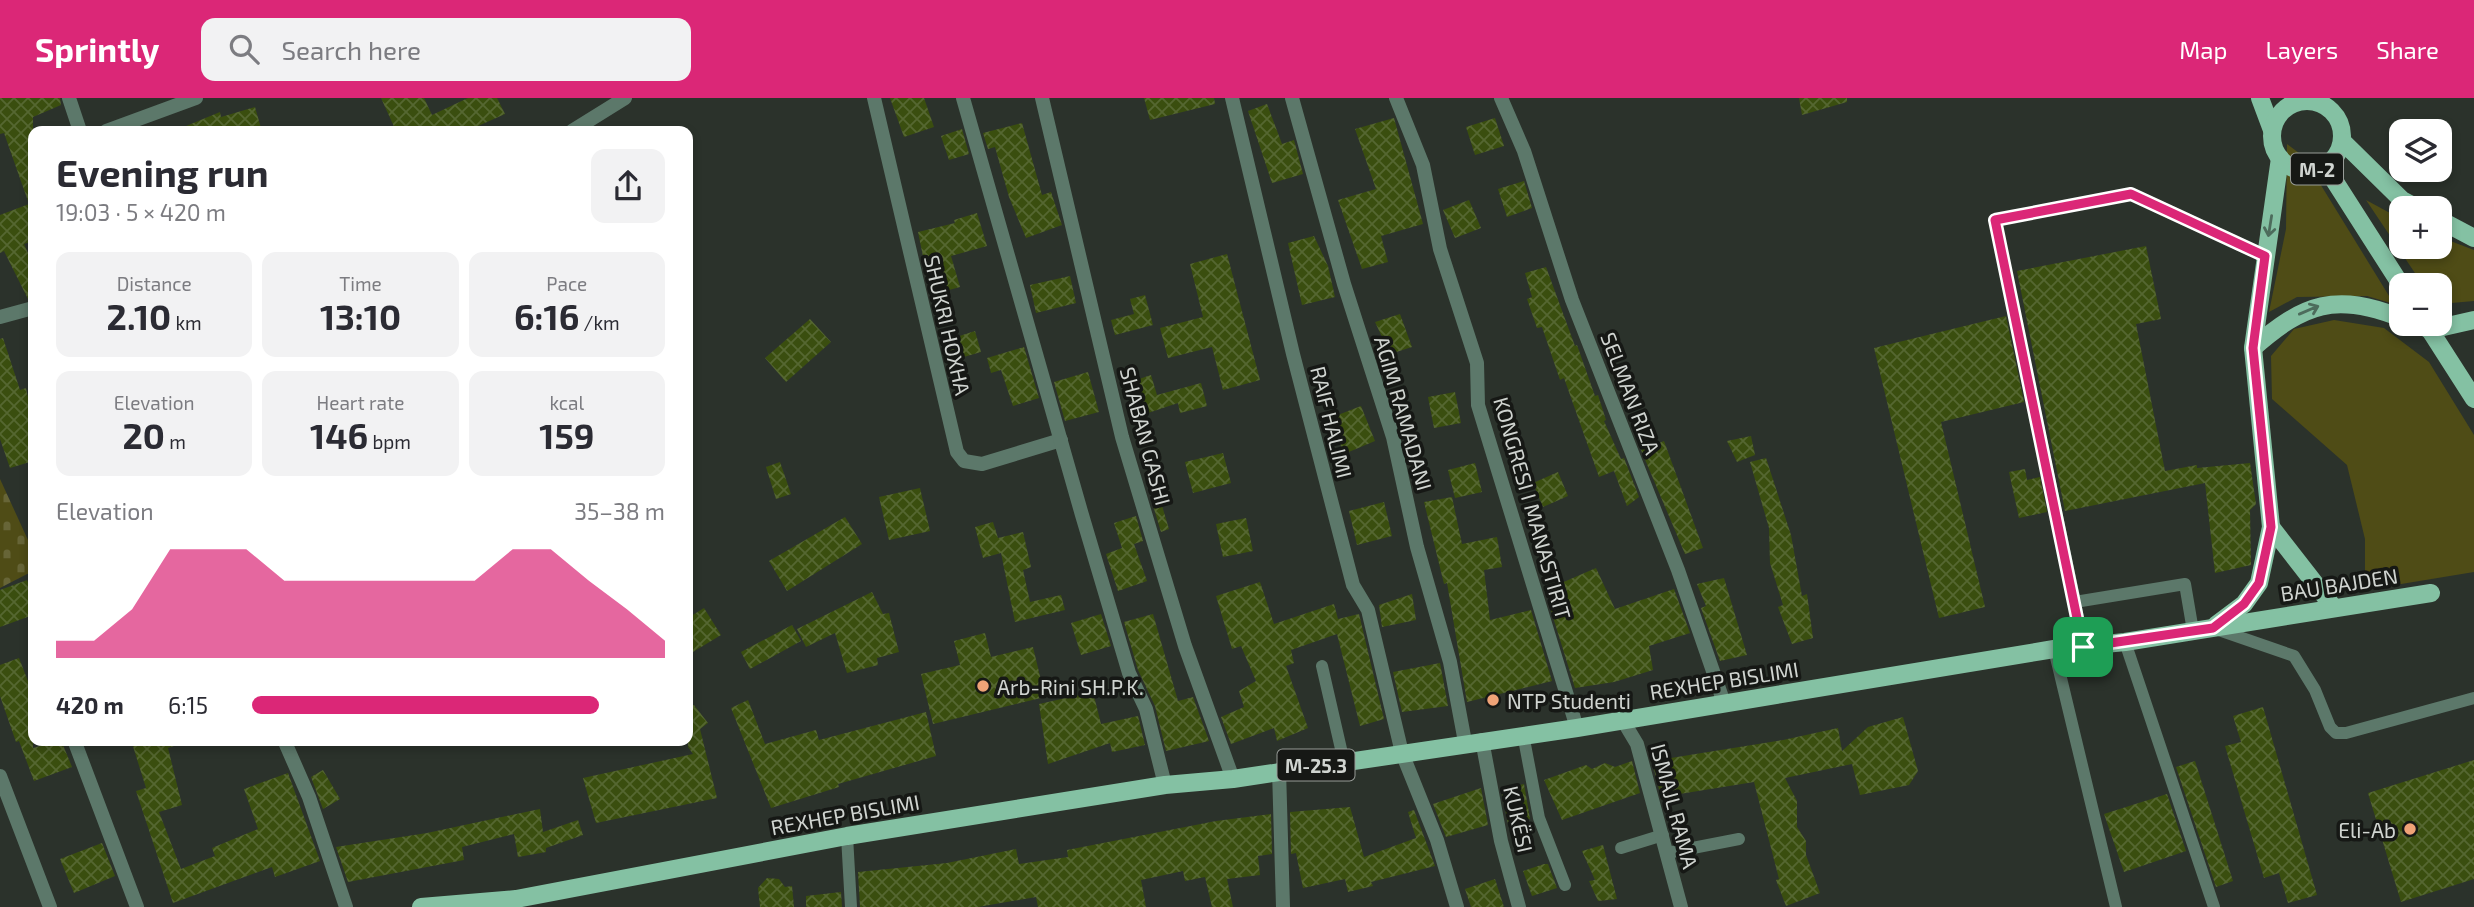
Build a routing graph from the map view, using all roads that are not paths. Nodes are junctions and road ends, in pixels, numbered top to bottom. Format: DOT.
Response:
graph roads {
  1 [pos="69,98"];
  2 [pos="197,98"];
  3 [pos="625,98"];
  4 [pos="874,98"];
  5 [pos="963,98"];
  6 [pos="1042,98"];
  7 [pos="1233,98"];
  8 [pos="1292,98"];
  9 [pos="1396,98"];
  10 [pos="1501,98"];
  11 [pos="2260,98"];
  12 [pos="2303,99"];
  13 [pos="78,126"];
  14 [pos="120,126"];
  15 [pos="580,126"];
  16 [pos="2272,130"];
  17 [pos="2342,141"];
  18 [pos="2280,158"];
  19 [pos="2325,166"];
  20 [pos="2398,196"];
  21 [pos="2452,226"];
  22 [pos="2474,238"];
  23 [pos="2265,256"];
  24 [pos="2393,273"];
  25 [pos="28,309"];
  26 [pos="2389,313"];
  27 [pos="0,317"];
  28 [pos="2474,320"];
  29 [pos="2452,323"];
  30 [pos="2431,336"];
  31 [pos="2253,348"];
  32 [pos="2474,399"];
  33 [pos="1061,440"];
  34 [pos="2271,527"];
  35 [pos="2431,593"];
  36 [pos="2075,602"];
  37 [pos="2334,608"];
  38 [pos="2213,628"];
  39 [pos="2193,631"];
  40 [pos="2125,642"];
  41 [pos="2083,647"];
  42 [pos="2054,649"];
  43 [pos="1322,666"];
  44 [pos="2474,698"];
  45 [pos="1724,704"];
  46 [pos="1622,719"];
  47 [pos="1577,728"];
  48 [pos="1523,734"];
  49 [pos="1474,741"];
  50 [pos="76,746"];
  51 [pos="287,746"];
  52 [pos="1402,753"];
  53 [pos="1344,762"];
  54 [pos="1279,770"];
  55 [pos="0,776"];
  56 [pos="1233,779"];
  57 [pos="1165,785"];
  58 [pos="1663,835"];
  59 [pos="846,836"];
  60 [pos="1739,839"];
  61 [pos="1621,848"];
  62 [pos="1667,853"];
  63 [pos="1565,885"];
  64 [pos="515,903"];
  65 [pos="50,907"];
  66 [pos="137,907"];
  67 [pos="346,907"];
  68 [pos="421,907"];
  69 [pos="851,907"];
  70 [pos="1283,907"];
  71 [pos="1457,907"];
  72 [pos="1519,907"];
  73 [pos="1681,907"];
  74 [pos="2116,907"];
  75 [pos="2214,907"];
  1 -- 13 [label="street"];
  2 -- 14 [label="street"];
  3 -- 15 [label="street"];
  4 -- 33 [label="street, SHUKRI HOXHA"];
  5 -- 33 [label="street"];
  6 -- 56 [label="street, SHABAN GASHI"];
  7 -- 52 [label="street, RAIF HALIMI"];
  8 -- 49 [label="street, AGIM RAMADANI"];
  9 -- 47 [label="street, KONGRESI I MANASTIRIT"];
  10 -- 45 [label="street, SELMAN RIZA"];
  11 -- 16 [label="main road, M-2"];
  12 -- 16 [label="main road, M-2"];
  12 -- 17 [label="main road, M-2"];
  16 -- 18 [label="main road, M-2"];
  17 -- 19 [label="main road, M-2"];
  17 -- 20 [label="main road"];
  18 -- 19 [label="main road, M-2"];
  18 -- 23 [label="main road, one-way"];
  19 -- 24 [label="main road, M-2"];
  21 -- 22 [label="main road"];
  23 -- 31 [label="main road"];
  23 -- 36 [label="lane"];
  25 -- 27 [label="street"];
  31 -- 26 [label="main road, one-way"];
  28 -- 29 [label="main road"];
  30 -- 32 [label="main road"];
  31 -- 34 [label="main road"];
  33 -- 57 [label="street"];
  34 -- 37 [label="main road"];
  34 -- 38 [label="main road"];
  35 -- 37 [label="main road, BAU BAJDEN / M-25.3"];
  36 -- 39 [label="lane"];
  36 -- 41 [label="lane"];
  37 -- 38 [label="main road, BAU BAJDEN / M-25.3"];
  38 -- 39 [label="main road, REXHEP BISLIMI / M-25.3"];
  38 -- 44 [label="lane"];
  39 -- 40 [label="main road, REXHEP BISLIMI / M-25.3"];
  40 -- 41 [label="main road, REXHEP BISLIMI / M-25.3"];
  40 -- 75 [label="lane"];
  41 -- 42 [label="main road, REXHEP BISLIMI / M-25.3"];
  42 -- 45 [label="main road, REXHEP BISLIMI / M-25.3"];
  42 -- 74 [label="lane"];
  43 -- 53 [label="lane"];
  45 -- 46 [label="main road, REXHEP BISLIMI / M-25.3"];
  46 -- 47 [label="main road, REXHEP BISLIMI / M-25.3"];
  46 -- 58 [label="street, ISMAJL RAMA"];
  47 -- 48 [label="main road, REXHEP BISLIMI / M-25.3"];
  48 -- 49 [label="main road, REXHEP BISLIMI / M-25.3"];
  48 -- 63 [label="lane"];
  49 -- 52 [label="main road, REXHEP BISLIMI / M-25.3"];
  49 -- 72 [label="street, KUKËSI"];
  50 -- 66 [label="street"];
  51 -- 67 [label="street"];
  52 -- 53 [label="main road, REXHEP BISLIMI / M-25.3"];
  52 -- 71 [label="street"];
  53 -- 54 [label="main road, REXHEP BISLIMI / M-25.3"];
  54 -- 56 [label="main road, REXHEP BISLIMI / M-25.3"];
  54 -- 70 [label="street"];
  55 -- 65 [label="street"];
  56 -- 57 [label="main road, REXHEP BISLIMI / M-25.3"];
  57 -- 59 [label="main road, REXHEP BISLIMI / M-25.3"];
  58 -- 61 [label="lane"];
  58 -- 62 [label="street, ISMAJL RAMA"];
  59 -- 64 [label="main road, REXHEP BISLIMI / M-25.3"];
  59 -- 69 [label="lane"];
  60 -- 62 [label="lane"];
  62 -- 73 [label="street, ISMAJL RAMA"];
  64 -- 68 [label="main road, REXHEP BISLIMI / M-25.3"];
}
